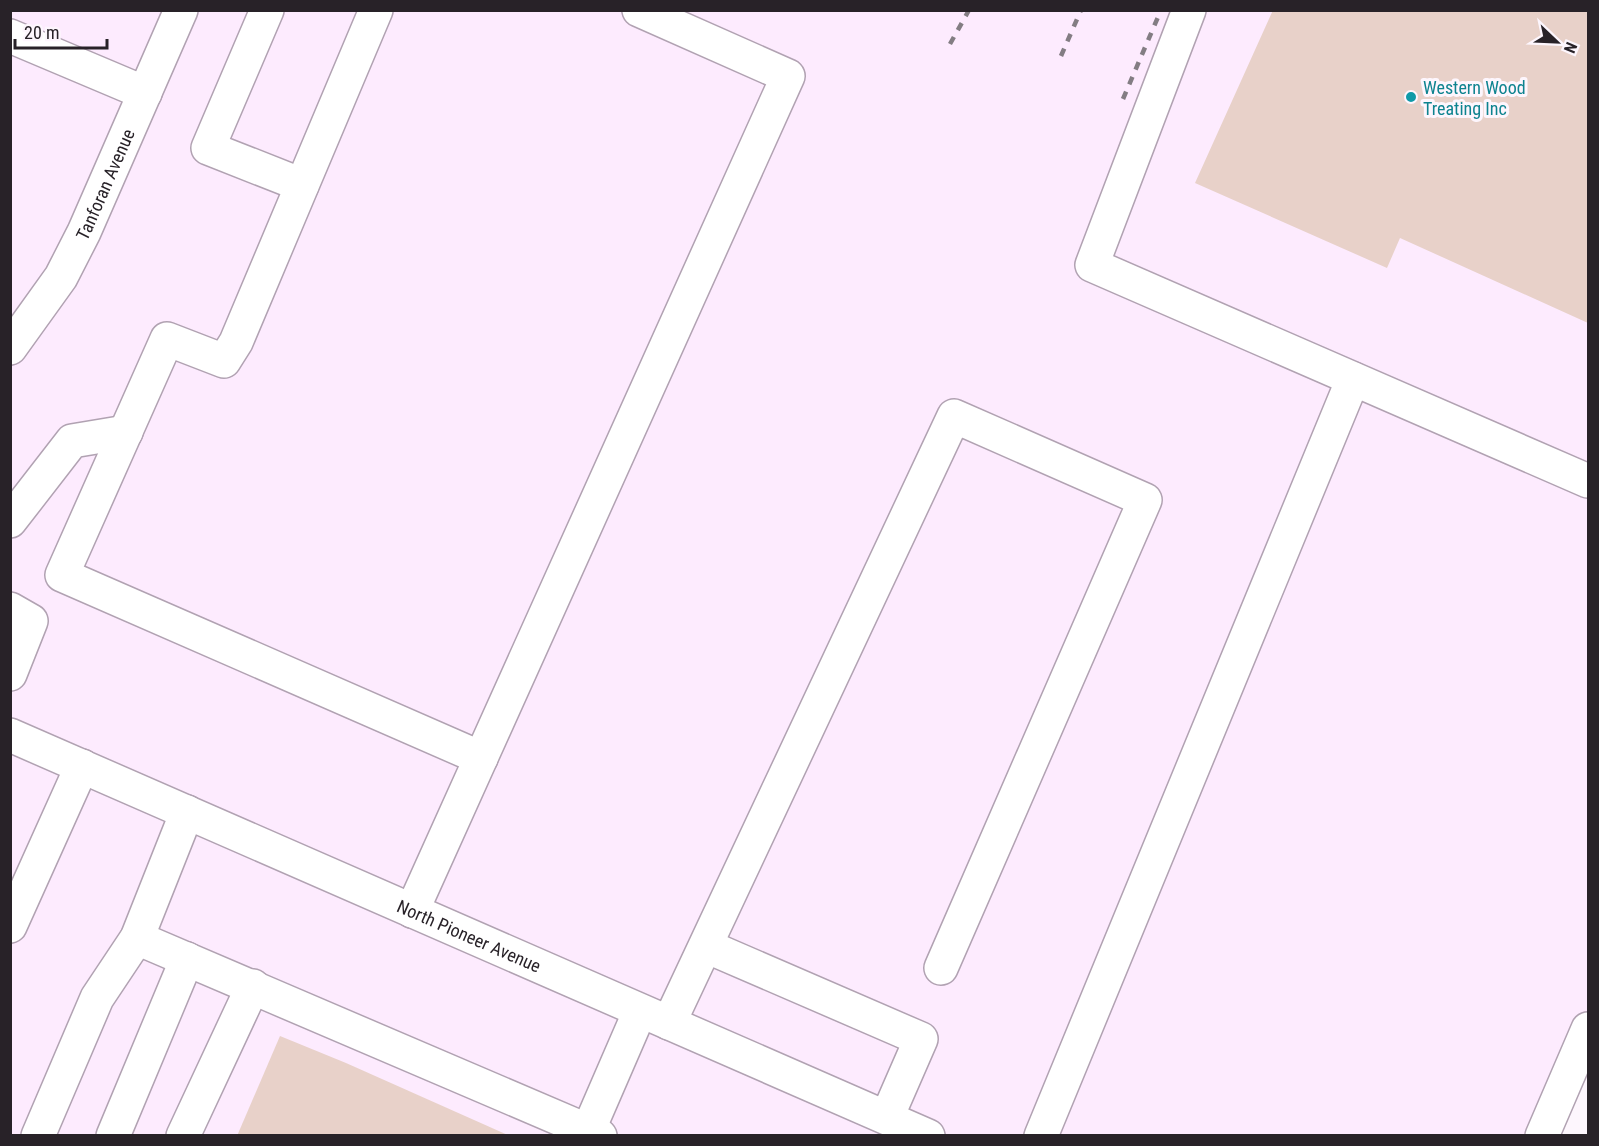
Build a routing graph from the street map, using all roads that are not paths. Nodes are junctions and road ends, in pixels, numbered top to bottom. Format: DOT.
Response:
graph roads {
  1 [pos="181,10"];
  2 [pos="267,10"];
  3 [pos="376,10"];
  4 [pos="639,10"];
  5 [pos="1189,10"];
  6 [pos="10,36"];
  7 [pos="145,93"];
  8 [pos="302,185"];
  9 [pos="10,348"];
  10 [pos="1353,379"];
  11 [pos="126,432"];
  12 [pos="1588,481"];
  13 [pos="10,521"];
  14 [pos="10,609"];
  15 [pos="10,674"];
  16 [pos="10,735"];
  17 [pos="481,758"];
  18 [pos="82,766"];
  19 [pos="187,812"];
  20 [pos="19,882"];
  21 [pos="412,910"];
  22 [pos="10,926"];
  23 [pos="137,938"];
  24 [pos="706,946"];
  25 [pos="187,959"];
  26 [pos="940,968"];
  27 [pos="253,986"];
  28 [pos="655,1017"];
  29 [pos="1588,1029"];
  30 [pos="887,1117"];
  31 [pos="594,1133"];
  32 [pos="38,1136"];
  33 [pos="113,1136"];
  34 [pos="183,1136"];
  35 [pos="928,1136"];
  36 [pos="1041,1136"];
  37 [pos="1542,1136"];
  1 -- 7 [label="street, Tanforan Avenue"];
  2 -- 8 [label="street"];
  3 -- 8 [label="street"];
  4 -- 17 [label="street"];
  5 -- 10 [label="street"];
  6 -- 7 [label="street"];
  7 -- 9 [label="street, Tanforan Avenue"];
  8 -- 11 [label="street"];
  10 -- 12 [label="street"];
  10 -- 36 [label="street"];
  11 -- 13 [label="street"];
  11 -- 17 [label="street"];
  14 -- 15 [label="street"];
  16 -- 18 [label="street, North Pioneer Avenue"];
  17 -- 21 [label="street"];
  18 -- 19 [label="street, North Pioneer Avenue"];
  18 -- 20 [label="street"];
  19 -- 21 [label="street, North Pioneer Avenue"];
  19 -- 23 [label="street"];
  20 -- 22 [label="street"];
  21 -- 28 [label="street, North Pioneer Avenue"];
  23 -- 25 [label="street"];
  23 -- 32 [label="street"];
  24 -- 26 [label="street"];
  24 -- 28 [label="street"];
  24 -- 30 [label="street"];
  25 -- 27 [label="street"];
  25 -- 33 [label="street"];
  27 -- 31 [label="street"];
  27 -- 34 [label="street"];
  28 -- 30 [label="street, North Pioneer Avenue"];
  28 -- 31 [label="street"];
  29 -- 37 [label="street"];
  30 -- 35 [label="street, North Pioneer Avenue"];
}
